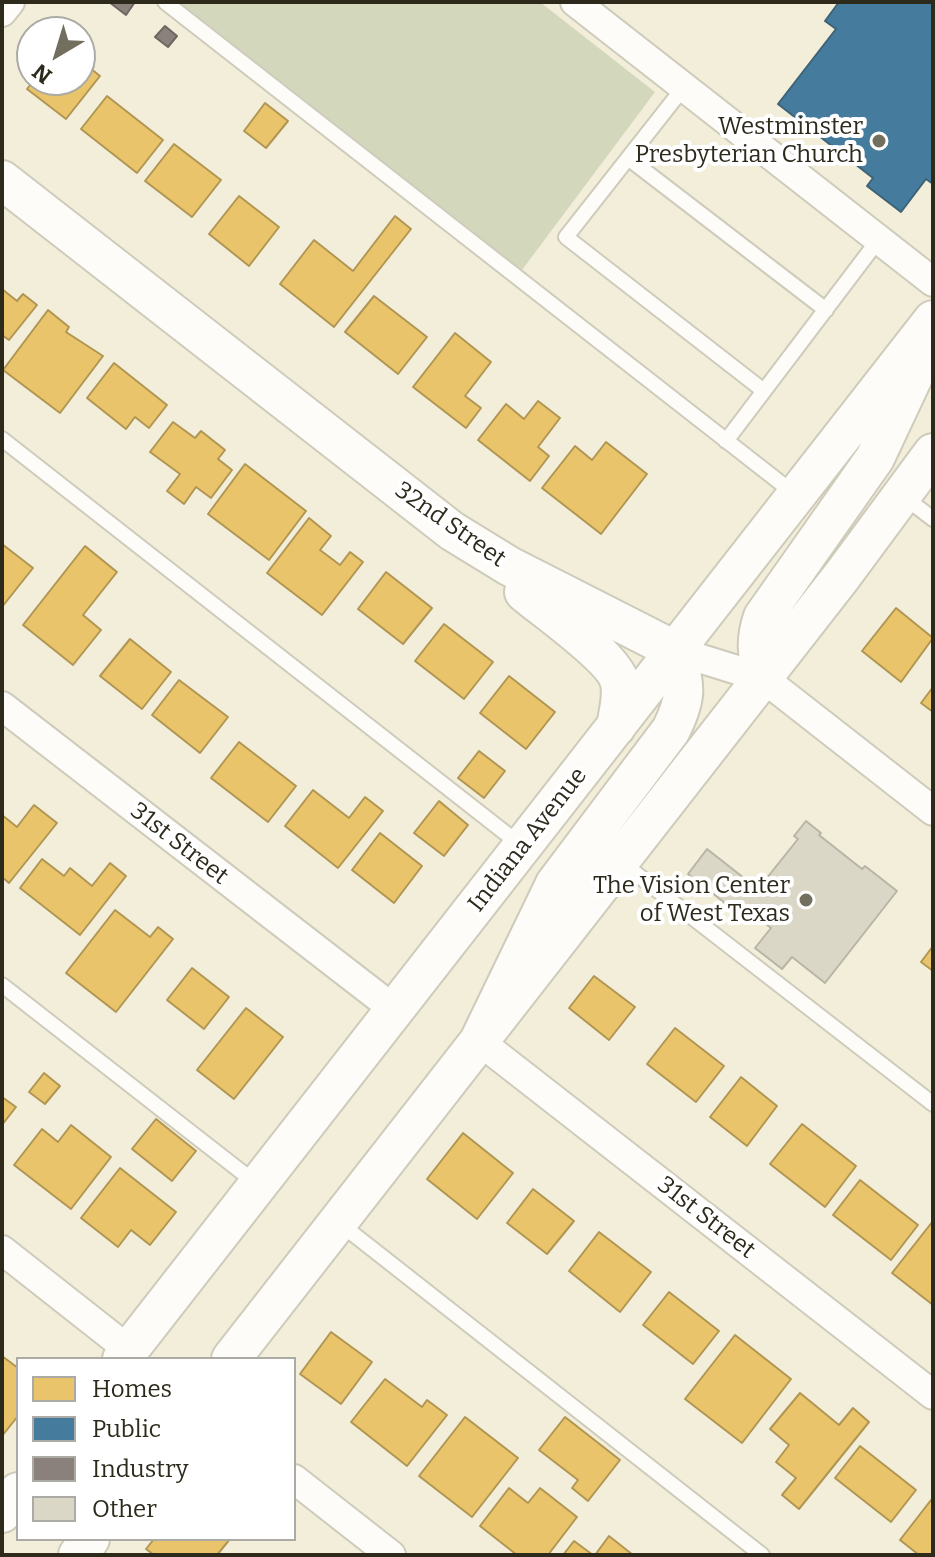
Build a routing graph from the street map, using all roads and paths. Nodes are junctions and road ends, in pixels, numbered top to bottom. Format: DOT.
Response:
graph roads {
  1 [pos="10,2"];
  2 [pos="165,2"];
  3 [pos="575,2"];
  4 [pos="2,12"];
  5 [pos="684,87"];
  6 [pos="628,158"];
  7 [pos="2,180"];
  8 [pos="879,239"];
  9 [pos="933,282"];
  10 [pos="826,310"];
  11 [pos="933,320"];
  12 [pos="933,336"];
  13 [pos="764,391"];
  14 [pos="2,439"];
  15 [pos="726,441"];
  16 [pos="933,453"];
  17 [pos="796,495"];
  18 [pos="903,495"];
  19 [pos="933,519"];
  20 [pos="452,531"];
  21 [pos="676,651"];
  22 [pos="763,678"];
  23 [pos="2,706"];
  24 [pos="616,727"];
  25 [pos="933,811"];
  26 [pos="522,847"];
  27 [pos="620,861"];
  28 [pos="2,985"];
  29 [pos="395,1010"];
  30 [pos="479,1041"];
  31 [pos="933,1104"];
  32 [pos="258,1184"];
  33 [pos="338,1222"];
  34 [pos="2,1250"];
  35 [pos="126,1354"];
  36 [pos="233,1357"];
  37 [pos="933,1395"];
  38 [pos="296,1481"];
  39 [pos="16,1495"];
  40 [pos="2,1513"];
  41 [pos="391,1555"];
  42 [pos="762,1555"];
  1 -- 4 [label="street"];
  2 -- 15 [label="lane"];
  3 -- 5 [label="street"];
  5 -- 6 [label="lane"];
  5 -- 8 [label="street"];
  6 -- 10 [label="lane"];
  6 -- 13 [label="lane"];
  7 -- 20 [label="main road, 32nd Street"];
  8 -- 9 [label="street"];
  8 -- 10 [label="lane"];
  10 -- 13 [label="lane"];
  11 -- 17 [label="main road, Indiana Avenue"];
  12 -- 22 [label="main road"];
  13 -- 15 [label="lane"];
  14 -- 26 [label="lane"];
  15 -- 17 [label="lane"];
  16 -- 18 [label="main road"];
  17 -- 21 [label="main road, Indiana Avenue"];
  18 -- 19 [label="lane"];
  18 -- 22 [label="main road"];
  20 -- 21 [label="main road, 32nd Street"];
  20 -- 24 [label="main road"];
  21 -- 22 [label="street, 32nd Street"];
  21 -- 24 [label="main road, Indiana Avenue"];
  21 -- 30 [label="main road"];
  22 -- 25 [label="street, 32nd Street"];
  22 -- 27 [label="main road"];
  23 -- 29 [label="street, 31st Street"];
  24 -- 26 [label="main road, Indiana Avenue"];
  26 -- 29 [label="main road, Indiana Avenue"];
  27 -- 30 [label="main road"];
  27 -- 31 [label="lane"];
  28 -- 32 [label="lane"];
  29 -- 32 [label="main road, Indiana Avenue"];
  30 -- 33 [label="main road"];
  30 -- 37 [label="street, 31st Street"];
  32 -- 35 [label="main road, Indiana Avenue"];
  33 -- 36 [label="main road"];
  33 -- 42 [label="lane"];
  34 -- 35 [label="street"];
  38 -- 41 [label="street"];
  39 -- 40 [label="main road"];
}
